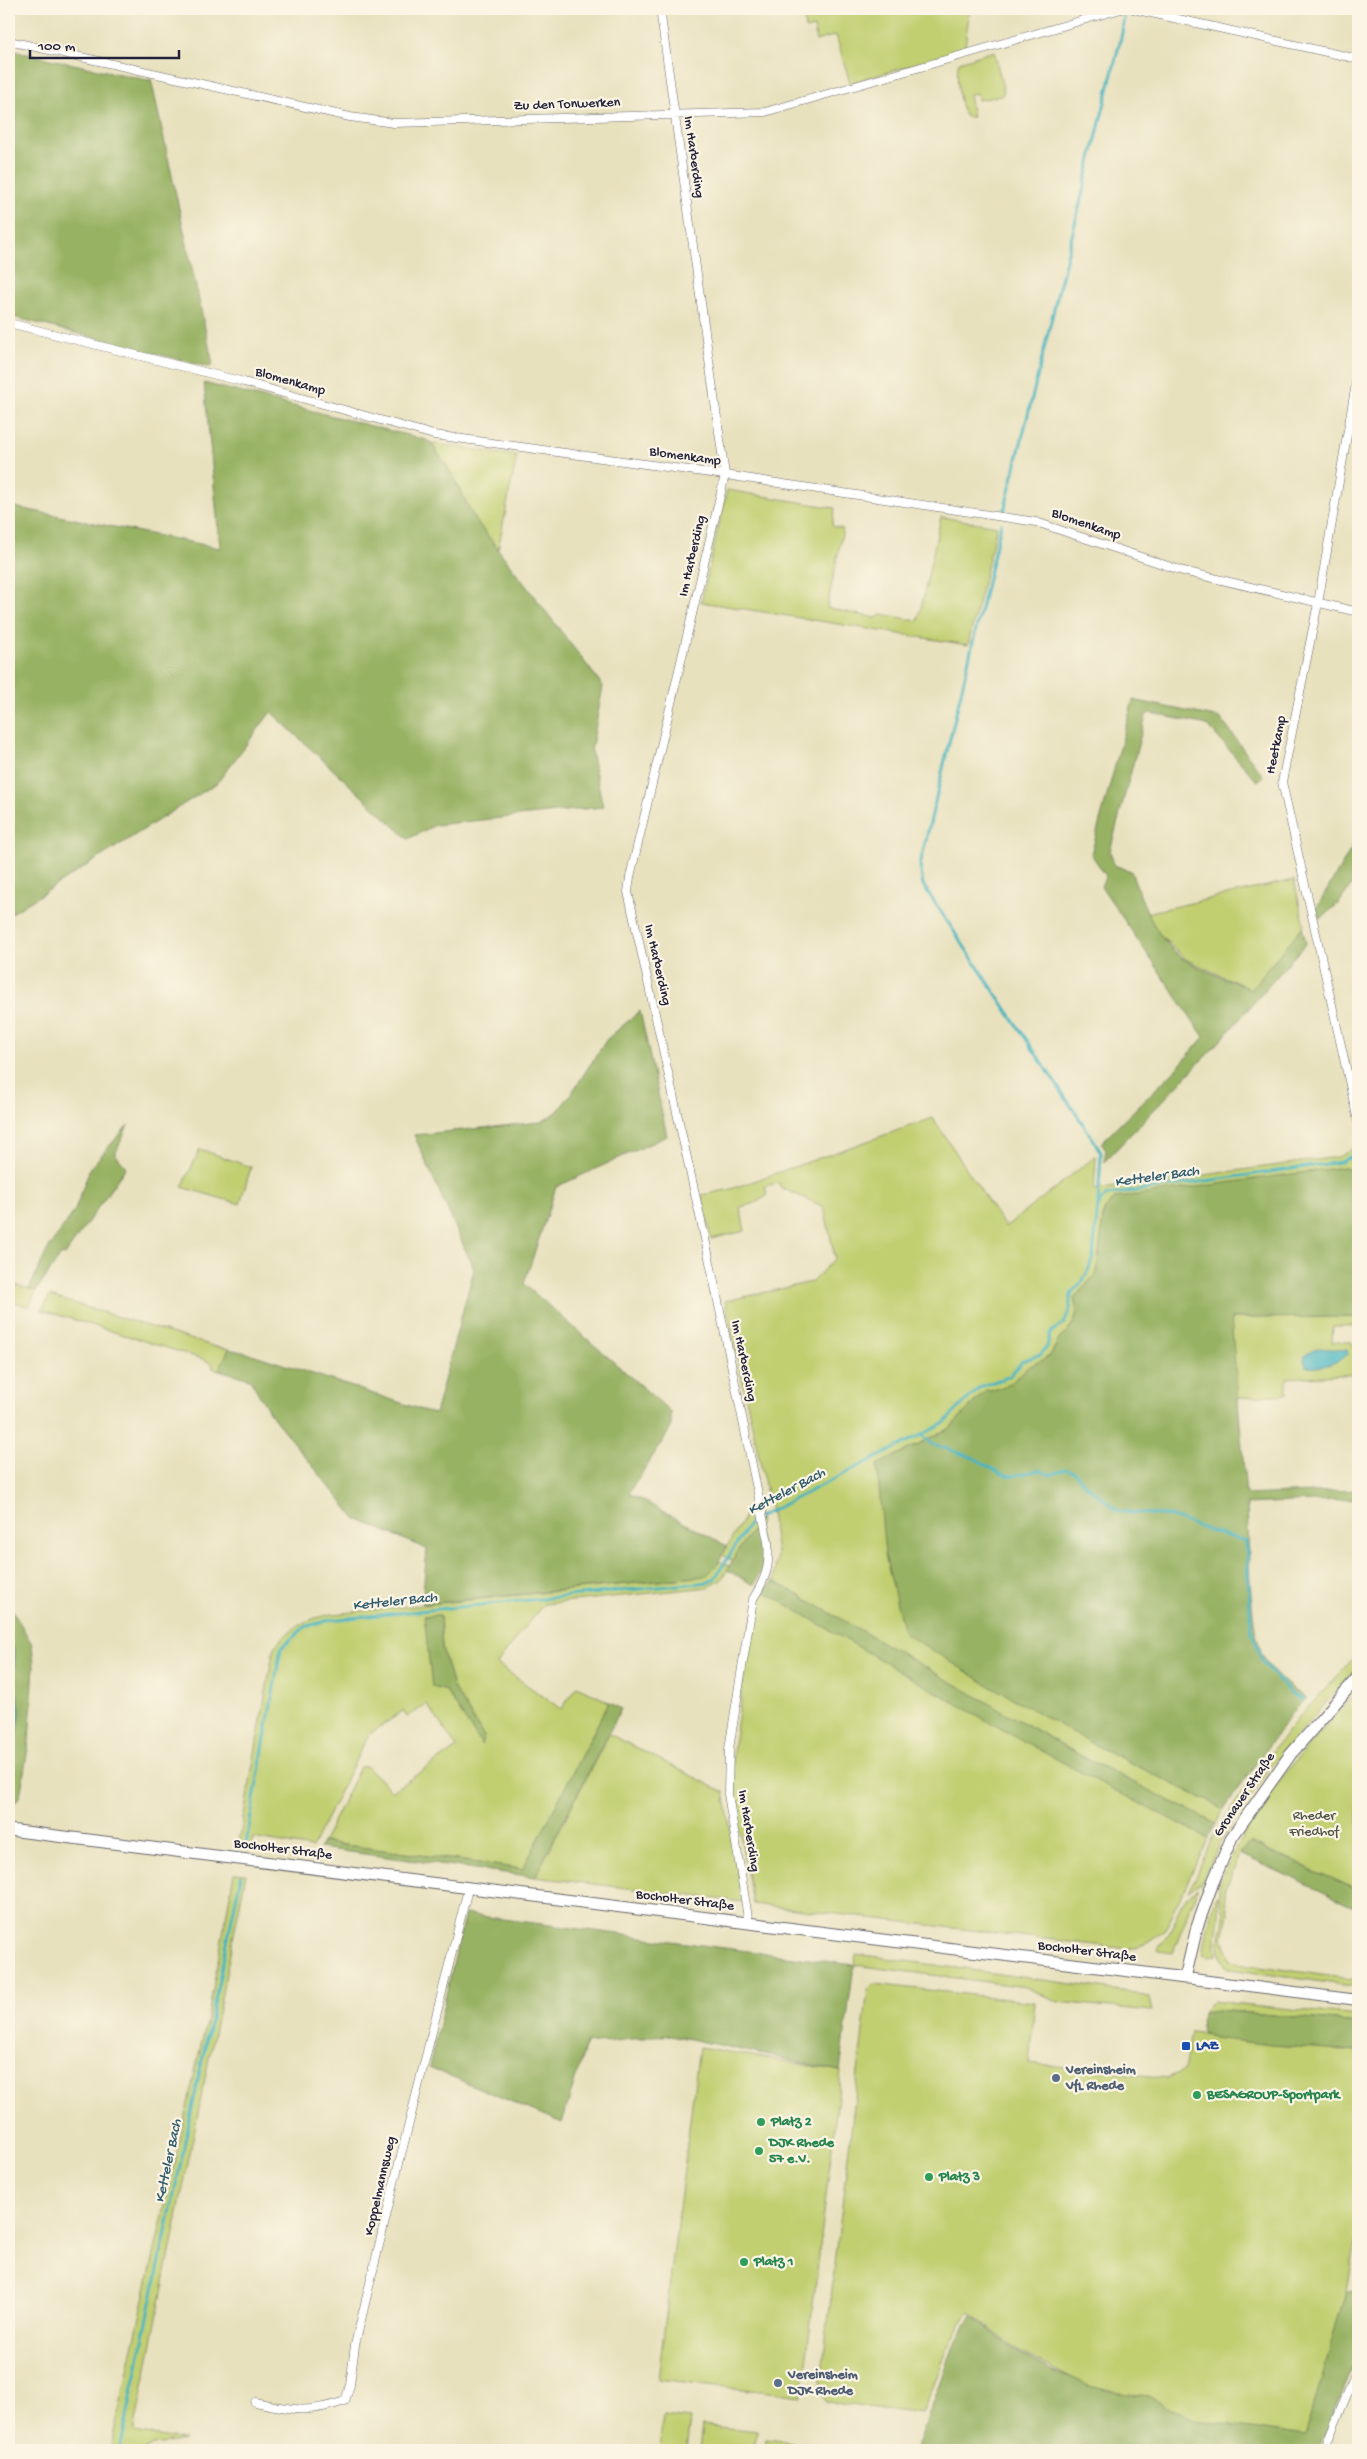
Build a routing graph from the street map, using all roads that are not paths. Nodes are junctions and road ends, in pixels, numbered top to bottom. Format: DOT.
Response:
graph roads {
  1 [pos="660,9"];
  2 [pos="1121,9"];
  3 [pos="1133,9"];
  4 [pos="9,41"];
  5 [pos="1358,58"];
  6 [pos="674,114"];
  7 [pos="9,323"];
  8 [pos="1358,372"];
  9 [pos="725,475"];
  10 [pos="1318,603"];
  11 [pos="1358,612"];
  12 [pos="1358,1121"];
  13 [pos="1358,1677"];
  14 [pos="9,1830"];
  15 [pos="468,1889"];
  16 [pos="749,1924"];
  17 [pos="1185,1978"];
  18 [pos="1358,2000"];
  19 [pos="1358,2368"];
  20 [pos="255,2402"];
  21 [pos="1324,2450"];
  1 -- 6 [label="street, Im Harberding"];
  2 -- 6 [label="street, Zu den Tonwerken"];
  3 -- 5 [label="street"];
  4 -- 6 [label="street, Zu den Tonwerken"];
  6 -- 9 [label="street, Im Harberding"];
  7 -- 9 [label="street, Blomenkamp"];
  8 -- 10 [label="street, Heetkamp"];
  9 -- 10 [label="street, Blomenkamp"];
  9 -- 16 [label="street, Im Harberding"];
  10 -- 11 [label="street, Blomenkamp"];
  10 -- 12 [label="street, Heetkamp"];
  13 -- 17 [label="main road, Gronauer Straße"];
  14 -- 15 [label="main road, Bocholter Straße"];
  15 -- 16 [label="main road, Bocholter Straße"];
  15 -- 20 [label="street, Koppelmannsweg"];
  16 -- 17 [label="main road, Bocholter Straße"];
  17 -- 18 [label="street, Bocholter Straße"];
  19 -- 21 [label="street"];
}
